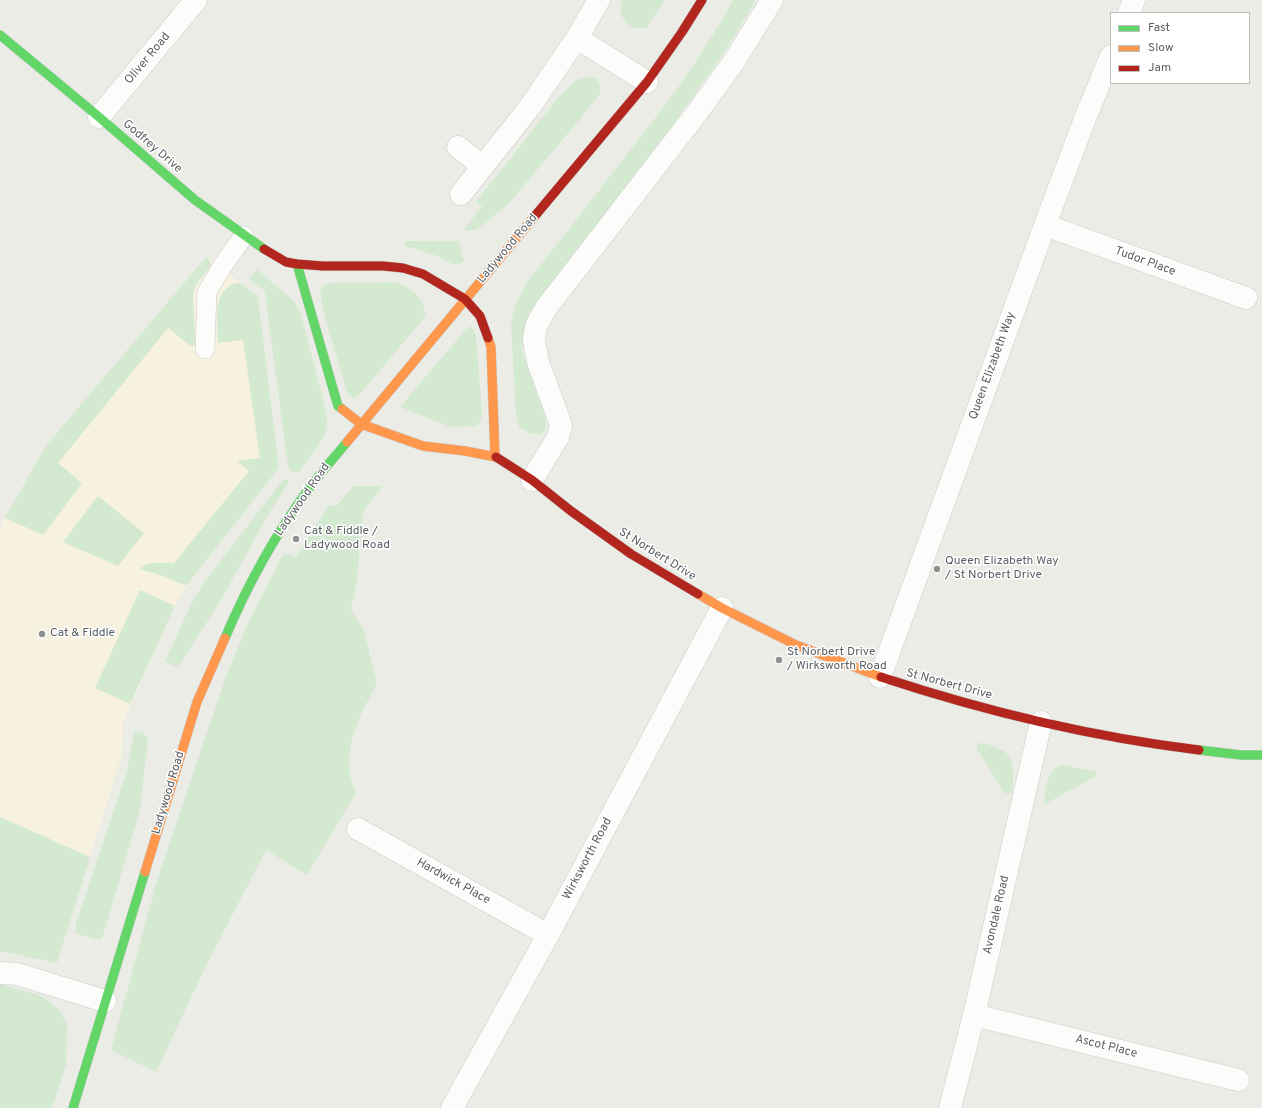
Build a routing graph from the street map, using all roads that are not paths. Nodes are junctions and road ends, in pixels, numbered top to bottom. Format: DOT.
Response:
graph roads {
  1 [pos="196,0"];
  2 [pos="599,0"];
  3 [pos="702,0"];
  4 [pos="772,0"];
  5 [pos="1134,0"];
  6 [pos="1129,12"];
  7 [pos="0,34"];
  8 [pos="577,38"];
  9 [pos="1110,58"];
  10 [pos="647,82"];
  11 [pos="99,117"];
  12 [pos="458,147"];
  13 [pos="482,166"];
  14 [pos="462,194"];
  15 [pos="1045,225"];
  16 [pos="244,236"];
  17 [pos="297,264"];
  18 [pos="1246,298"];
  19 [pos="465,299"];
  20 [pos="205,349"];
  21 [pos="361,424"];
  22 [pos="495,456"];
  23 [pos="532,480"];
  24 [pos="722,608"];
  25 [pos="880,677"];
  26 [pos="1041,722"];
  27 [pos="1262,755"];
  28 [pos="358,829"];
  29 [pos="548,936"];
  30 [pos="0,974"];
  31 [pos="105,1001"];
  32 [pos="974,1015"];
  33 [pos="1238,1080"];
  34 [pos="73,1108"];
  35 [pos="452,1108"];
  36 [pos="950,1108"];
  1 -- 11 [label="street, Oliver Road"];
  2 -- 8 [label="street"];
  3 -- 10 [label="street, Ladywood Road"];
  4 -- 23 [label="street"];
  5 -- 6 [label="street"];
  7 -- 11 [label="street, Godfrey Drive"];
  8 -- 10 [label="street"];
  8 -- 13 [label="street"];
  9 -- 15 [label="street, Queen Elizabeth Way"];
  10 -- 19 [label="street, Ladywood Road"];
  11 -- 16 [label="street, Godfrey Drive"];
  12 -- 13 [label="street"];
  13 -- 14 [label="street"];
  15 -- 18 [label="street, Tudor Place"];
  15 -- 25 [label="street, Queen Elizabeth Way"];
  16 -- 17 [label="street, Godfrey Drive"];
  16 -- 20 [label="lane"];
  17 -- 19 [label="street, Godfrey Drive"];
  17 -- 21 [label="street"];
  19 -- 21 [label="street, Ladywood Road"];
  19 -- 22 [label="street"];
  21 -- 22 [label="street, St Norbert Drive"];
  21 -- 31 [label="street, Ladywood Road"];
  22 -- 23 [label="street, St Norbert Drive"];
  23 -- 24 [label="street, St Norbert Drive"];
  24 -- 25 [label="street, St Norbert Drive"];
  24 -- 29 [label="street, Wirksworth Road"];
  25 -- 26 [label="street, St Norbert Drive"];
  26 -- 27 [label="street, St Norbert Drive"];
  26 -- 32 [label="street, Avondale Road"];
  28 -- 29 [label="street, Hardwick Place"];
  29 -- 35 [label="street, Wirksworth Road"];
  30 -- 31 [label="street"];
  31 -- 34 [label="street, Ladywood Road"];
  32 -- 33 [label="street, Ascot Place"];
  32 -- 36 [label="street, Avondale Road"];
}
